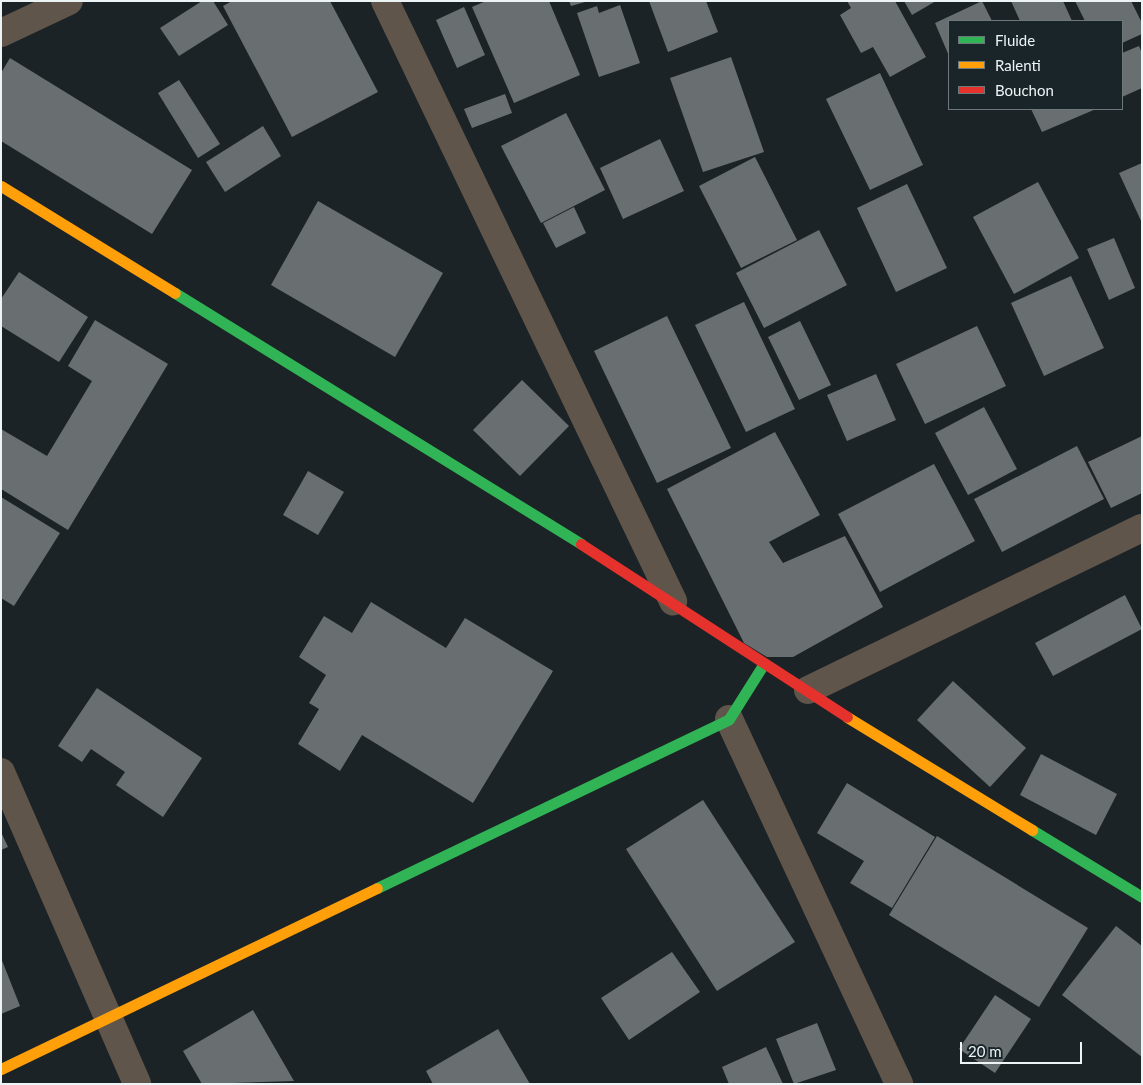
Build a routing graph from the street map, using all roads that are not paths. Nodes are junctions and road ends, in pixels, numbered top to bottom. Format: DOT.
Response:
graph roads {
  1 [pos="69,1"];
  2 [pos="385,1"];
  3 [pos="1,34"];
  4 [pos="1,186"];
  5 [pos="1142,528"];
  6 [pos="673,601"];
  7 [pos="763,665"];
  8 [pos="808,690"];
  9 [pos="729,719"];
  10 [pos="1,772"];
  11 [pos="1142,897"];
  12 [pos="108,1017"];
  13 [pos="1,1069"];
  14 [pos="137,1084"];
  15 [pos="899,1084"];
  1 -- 3 [label="street"];
  2 -- 6 [label="street"];
  4 -- 6 [label="main road"];
  5 -- 8 [label="street"];
  6 -- 7 [label="main road"];
  7 -- 8 [label="main road"];
  7 -- 9 [label="main road"];
  8 -- 11 [label="main road"];
  9 -- 12 [label="main road"];
  9 -- 15 [label="street"];
  10 -- 12 [label="street"];
  12 -- 13 [label="main road"];
  12 -- 14 [label="street"];
}
